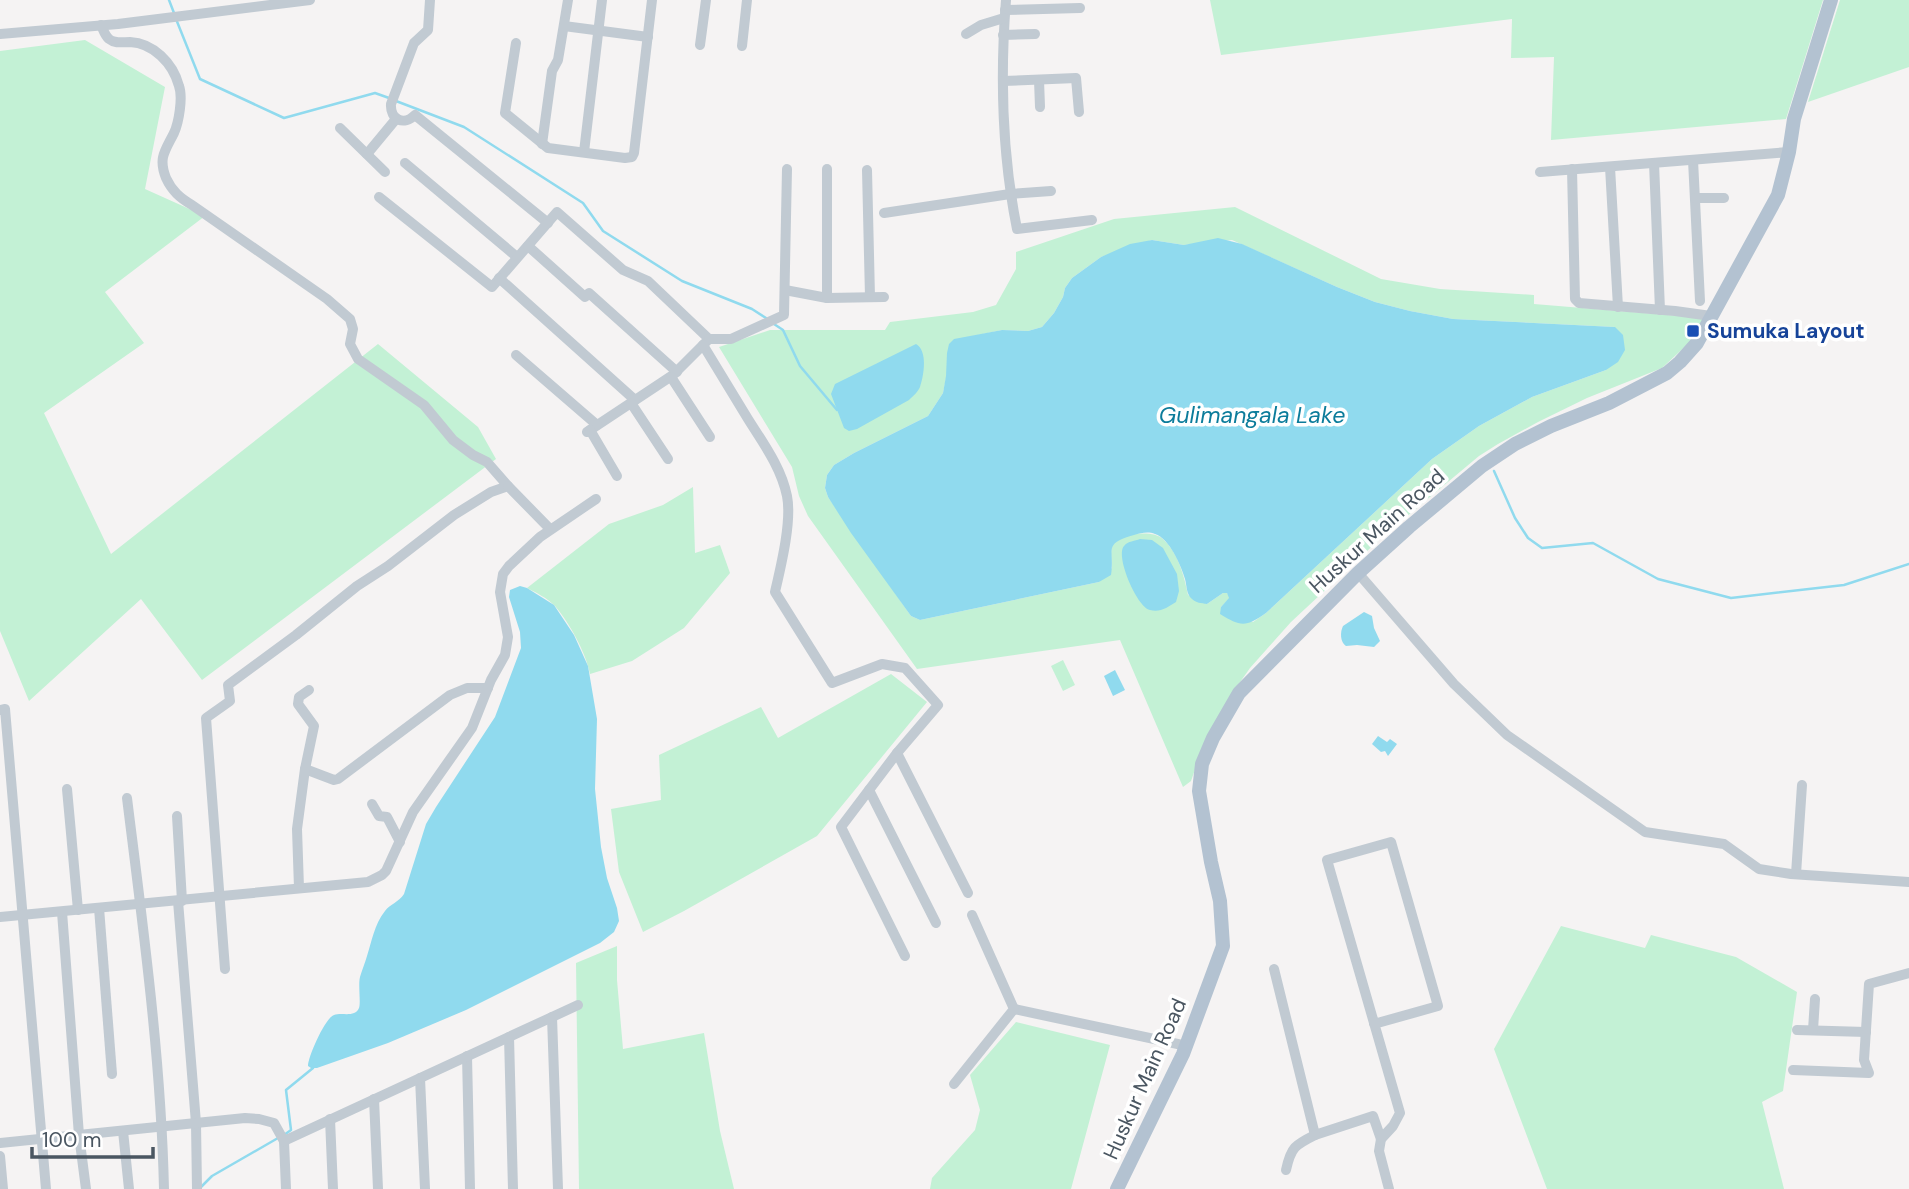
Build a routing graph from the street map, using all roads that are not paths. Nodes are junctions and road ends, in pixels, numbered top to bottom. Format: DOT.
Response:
graph roads {
  1 [pos="310,0"];
  2 [pos="430,0"];
  3 [pos="568,0"];
  4 [pos="602,0"];
  5 [pos="652,0"];
  6 [pos="706,0"];
  7 [pos="747,0"];
  8 [pos="1830,0"];
  9 [pos="1080,8"];
  10 [pos="1005,9"];
  11 [pos="100,25"];
  12 [pos="564,26"];
  13 [pos="598,30"];
  14 [pos="0,34"];
  15 [pos="966,34"];
  16 [pos="1035,34"];
  17 [pos="1003,35"];
  18 [pos="648,37"];
  19 [pos="516,43"];
  20 [pos="700,45"];
  21 [pos="742,46"];
  22 [pos="1039,80"];
  23 [pos="1003,81"];
  24 [pos="1040,107"];
  25 [pos="1079,112"];
  26 [pos="396,119"];
  27 [pos="340,128"];
  28 [pos="542,144"];
  29 [pos="584,152"];
  30 [pos="1789,152"];
  31 [pos="367,154"];
  32 [pos="1693,160"];
  33 [pos="405,163"];
  34 [pos="1654,163"];
  35 [pos="1609,167"];
  36 [pos="787,169"];
  37 [pos="827,169"];
  38 [pos="1572,169"];
  39 [pos="867,170"];
  40 [pos="385,172"];
  41 [pos="1540,172"];
  42 [pos="1051,191"];
  43 [pos="1010,194"];
  44 [pos="379,198"];
  45 [pos="1695,198"];
  46 [pos="1724,198"];
  47 [pos="884,213"];
  48 [pos="1092,220"];
  49 [pos="548,223"];
  50 [pos="528,246"];
  51 [pos="517,257"];
  52 [pos="499,278"];
  53 [pos="785,290"];
  54 [pos="870,297"];
  55 [pos="884,297"];
  56 [pos="827,298"];
  57 [pos="1700,301"];
  58 [pos="1618,307"];
  59 [pos="1660,310"];
  60 [pos="1711,316"];
  61 [pos="706,342"];
  62 [pos="516,355"];
  63 [pos="674,374"];
  64 [pos="633,402"];
  65 [pos="592,429"];
  66 [pos="710,437"];
  67 [pos="668,458"];
  68 [pos="617,476"];
  69 [pos="508,485"];
  70 [pos="596,499"];
  71 [pos="550,529"];
  72 [pos="1358,573"];
  73 [pos="488,688"];
  74 [pos="309,690"];
  75 [pos="0,710"];
  76 [pos="897,753"];
  77 [pos="305,769"];
  78 [pos="1802,785"];
  79 [pos="67,789"];
  80 [pos="869,790"];
  81 [pos="127,797"];
  82 [pos="372,804"];
  83 [pos="177,816"];
  84 [pos="400,842"];
  85 [pos="1796,874"];
  86 [pos="1909,882"];
  87 [pos="299,888"];
  88 [pos="968,893"];
  89 [pos="219,896"];
  90 [pos="180,901"];
  91 [pos="140,905"];
  92 [pos="99,908"];
  93 [pos="78,911"];
  94 [pos="62,912"];
  95 [pos="22,915"];
  96 [pos="972,915"];
  97 [pos="0,917"];
  98 [pos="936,923"];
  99 [pos="905,956"];
  100 [pos="225,969"];
  101 [pos="1275,969"];
  102 [pos="1909,973"];
  103 [pos="1815,999"];
  104 [pos="578,1005"];
  105 [pos="1014,1009"];
  106 [pos="552,1017"];
  107 [pos="1374,1024"];
  108 [pos="1797,1030"];
  109 [pos="1813,1030"];
  110 [pos="1866,1032"];
  111 [pos="509,1037"];
  112 [pos="1186,1046"];
  113 [pos="467,1056"];
  114 [pos="1793,1070"];
  115 [pos="112,1074"];
  116 [pos="420,1077"];
  117 [pos="954,1084"];
  118 [pos="374,1099"];
  119 [pos="330,1119"];
  120 [pos="196,1123"];
  121 [pos="163,1126"];
  122 [pos="123,1131"];
  123 [pos="79,1135"];
  124 [pos="1315,1135"];
  125 [pos="41,1139"];
  126 [pos="1381,1139"];
  127 [pos="284,1140"];
  128 [pos="0,1143"];
  129 [pos="0,1156"];
  130 [pos="1286,1170"];
  131 [pos="3,1189"];
  132 [pos="46,1189"];
  133 [pos="86,1189"];
  134 [pos="129,1189"];
  135 [pos="164,1189"];
  136 [pos="197,1189"];
  137 [pos="286,1189"];
  138 [pos="333,1189"];
  139 [pos="378,1189"];
  140 [pos="425,1189"];
  141 [pos="470,1189"];
  142 [pos="513,1189"];
  143 [pos="558,1189"];
  144 [pos="1117,1189"];
  145 [pos="1389,1189"];
  1 -- 11 [label="street"];
  2 -- 26 [label="street"];
  3 -- 12 [label="street"];
  4 -- 13 [label="street"];
  5 -- 18 [label="street"];
  6 -- 20 [label="street"];
  7 -- 21 [label="street"];
  8 -- 30 [label="main road, Huskur Main Road"];
  9 -- 10 [label="street"];
  10 -- 15 [label="street"];
  10 -- 17 [label="street"];
  11 -- 14 [label="street"];
  11 -- 69 [label="street"];
  12 -- 13 [label="street"];
  12 -- 28 [label="street"];
  13 -- 18 [label="street"];
  13 -- 29 [label="street"];
  16 -- 17 [label="street"];
  17 -- 23 [label="street"];
  18 -- 29 [label="street"];
  19 -- 28 [label="street"];
  22 -- 23 [label="street"];
  22 -- 24 [label="street"];
  22 -- 25 [label="street"];
  23 -- 43 [label="street"];
  26 -- 31 [label="street"];
  26 -- 49 [label="street"];
  27 -- 31 [label="street"];
  28 -- 29 [label="street"];
  30 -- 32 [label="street"];
  30 -- 60 [label="main road, Huskur Main Road"];
  31 -- 40 [label="street"];
  32 -- 34 [label="street"];
  32 -- 45 [label="street"];
  33 -- 51 [label="street"];
  34 -- 35 [label="street"];
  34 -- 59 [label="street"];
  35 -- 38 [label="street"];
  35 -- 58 [label="street"];
  36 -- 53 [label="street"];
  37 -- 56 [label="street"];
  38 -- 41 [label="street"];
  38 -- 58 [label="street"];
  39 -- 54 [label="street"];
  42 -- 43 [label="street"];
  43 -- 47 [label="street"];
  43 -- 48 [label="street"];
  44 -- 52 [label="street"];
  45 -- 46 [label="street"];
  45 -- 57 [label="street"];
  49 -- 50 [label="street"];
  49 -- 61 [label="street"];
  50 -- 51 [label="street"];
  50 -- 63 [label="street"];
  51 -- 52 [label="street"];
  52 -- 64 [label="street"];
  53 -- 56 [label="street"];
  53 -- 61 [label="street"];
  54 -- 55 [label="street"];
  54 -- 56 [label="street"];
  58 -- 59 [label="street"];
  59 -- 60 [label="street"];
  60 -- 72 [label="main road, Huskur Main Road"];
  61 -- 63 [label="street"];
  61 -- 76 [label="street"];
  62 -- 65 [label="street"];
  63 -- 64 [label="street"];
  63 -- 66 [label="street"];
  64 -- 65 [label="street"];
  64 -- 67 [label="street"];
  65 -- 68 [label="street"];
  69 -- 71 [label="street"];
  69 -- 89 [label="street"];
  70 -- 71 [label="street"];
  71 -- 73 [label="street"];
  72 -- 85 [label="street"];
  72 -- 112 [label="main road, Huskur Main Road"];
  73 -- 77 [label="street"];
  73 -- 84 [label="street"];
  74 -- 77 [label="street"];
  75 -- 95 [label="street"];
  76 -- 80 [label="street"];
  76 -- 88 [label="street"];
  77 -- 87 [label="street"];
  78 -- 85 [label="street"];
  79 -- 93 [label="street"];
  80 -- 98 [label="street"];
  80 -- 99 [label="street"];
  81 -- 91 [label="street"];
  82 -- 84 [label="street"];
  83 -- 90 [label="street"];
  84 -- 87 [label="street"];
  85 -- 86 [label="street"];
  87 -- 89 [label="street"];
  89 -- 90 [label="street"];
  89 -- 100 [label="street"];
  90 -- 91 [label="street"];
  90 -- 120 [label="street"];
  91 -- 92 [label="street"];
  91 -- 121 [label="street"];
  92 -- 93 [label="street"];
  92 -- 115 [label="street"];
  93 -- 94 [label="street"];
  94 -- 95 [label="street"];
  94 -- 123 [label="street"];
  95 -- 97 [label="street"];
  95 -- 125 [label="street"];
  96 -- 105 [label="street"];
  101 -- 124 [label="street"];
  102 -- 110 [label="street"];
  103 -- 109 [label="street"];
  104 -- 106 [label="street"];
  105 -- 112 [label="street"];
  105 -- 117 [label="street"];
  106 -- 111 [label="street"];
  106 -- 143 [label="street"];
  107 -- 107 [label="street"];
  107 -- 126 [label="street"];
  108 -- 109 [label="street"];
  109 -- 110 [label="street"];
  110 -- 114 [label="street"];
  111 -- 113 [label="street"];
  111 -- 142 [label="street"];
  112 -- 144 [label="main road, Huskur Main Road"];
  113 -- 116 [label="street"];
  113 -- 141 [label="street"];
  116 -- 118 [label="street"];
  116 -- 140 [label="street"];
  118 -- 119 [label="street"];
  118 -- 139 [label="street"];
  119 -- 127 [label="street"];
  119 -- 138 [label="street"];
  120 -- 121 [label="street"];
  120 -- 127 [label="street"];
  120 -- 136 [label="street"];
  121 -- 122 [label="street"];
  121 -- 135 [label="street"];
  122 -- 123 [label="street"];
  122 -- 134 [label="street"];
  123 -- 125 [label="street"];
  123 -- 133 [label="street"];
  124 -- 126 [label="street"];
  124 -- 130 [label="street"];
  125 -- 128 [label="street"];
  125 -- 132 [label="street"];
  126 -- 145 [label="street"];
  127 -- 137 [label="street"];
  129 -- 131 [label="street"];
}
